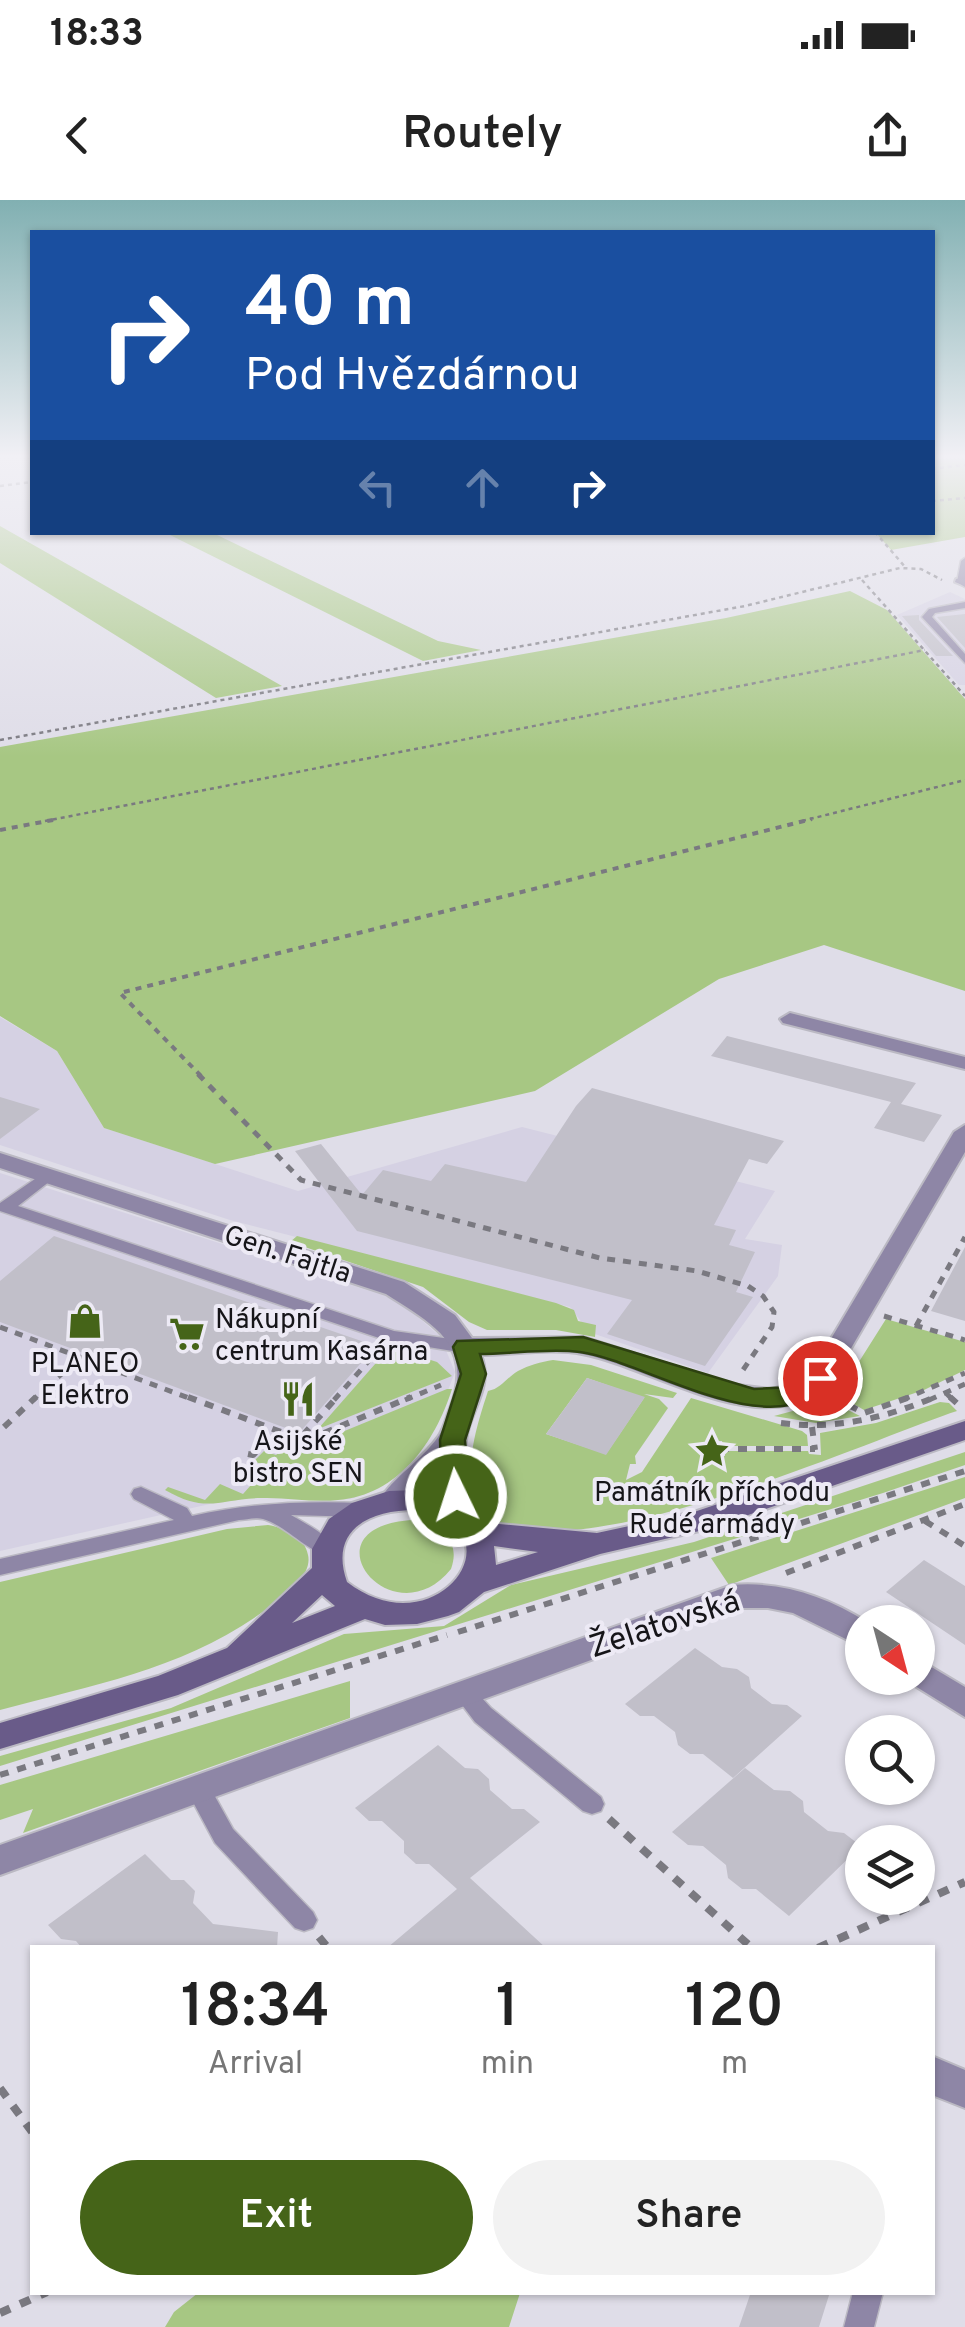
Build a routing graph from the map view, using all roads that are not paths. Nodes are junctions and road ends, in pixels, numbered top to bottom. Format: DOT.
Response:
graph roads {
  1 [pos="965,561"];
  2 [pos="964,583"];
  3 [pos="965,604"];
  4 [pos="940,609"];
  5 [pos="965,621"];
  6 [pos="964,657"];
  7 [pos="790,1018"];
  8 [pos="965,1064"];
  9 [pos="965,1132"];
  10 [pos="0,1160"];
  11 [pos="48,1175"];
  12 [pos="465,1347"];
  13 [pos="964,1420"];
  14 [pos="452,1440"];
  15 [pos="141,1494"];
  16 [pos="394,1501"];
  17 [pos="362,1510"];
  18 [pos="267,1512"];
  19 [pos="467,1523"];
  20 [pos="187,1525"];
  21 [pos="596,1544"];
  22 [pos="326,1561"];
  23 [pos="0,1567"];
  24 [pos="472,1584"];
  25 [pos="364,1607"];
  26 [pos="845,1623"];
  27 [pos="236,1656"];
  28 [pos="935,1684"];
  29 [pos="464,1693"];
  30 [pos="965,1704"];
  31 [pos="0,1736"];
  32 [pos="198,1790"];
  33 [pos="592,1804"];
  34 [pos="0,1860"];
  35 [pos="304,1920"];
  36 [pos="935,2076"];
  37 [pos="965,2088"];
  38 [pos="867,2295"];
  39 [pos="859,2327"];
  1 -- 2 [label="lane"];
  3 -- 4 [label="lane"];
  4 -- 5 [label="lane"];
  4 -- 6 [label="lane"];
  7 -- 8 [label="street"];
  9 -- 12 [label="street"];
  10 -- 11 [label="street, Gen. Fajtla"];
  11 -- 12 [label="street, Gen. Fajtla"];
  11 -- 12 [label="lane"];
  12 -- 14 [label="street"];
  13 -- 21 [label="main road"];
  14 -- 16 [label="street"];
  14 -- 19 [label="street"];
  15 -- 20 [label="lane"];
  16 -- 17 [label="main road"];
  16 -- 19 [label="main road"];
  17 -- 18 [label="lane"];
  17 -- 22 [label="main road"];
  18 -- 20 [label="lane"];
  18 -- 22 [label="lane"];
  19 -- 21 [label="main road"];
  19 -- 24 [label="main road"];
  20 -- 23 [label="lane"];
  21 -- 24 [label="main road"];
  22 -- 25 [label="main road"];
  22 -- 27 [label="main road"];
  24 -- 25 [label="main road"];
  25 -- 27 [label="main road"];
  26 -- 29 [label="street, Želatovská"];
  27 -- 31 [label="main road"];
  28 -- 30 [label="street"];
  29 -- 32 [label="street, Želatovská"];
  29 -- 33 [label="lane"];
  32 -- 34 [label="street, Želatovská"];
  32 -- 35 [label="lane"];
  36 -- 37 [label="street"];
  38 -- 39 [label="lane"];
}
